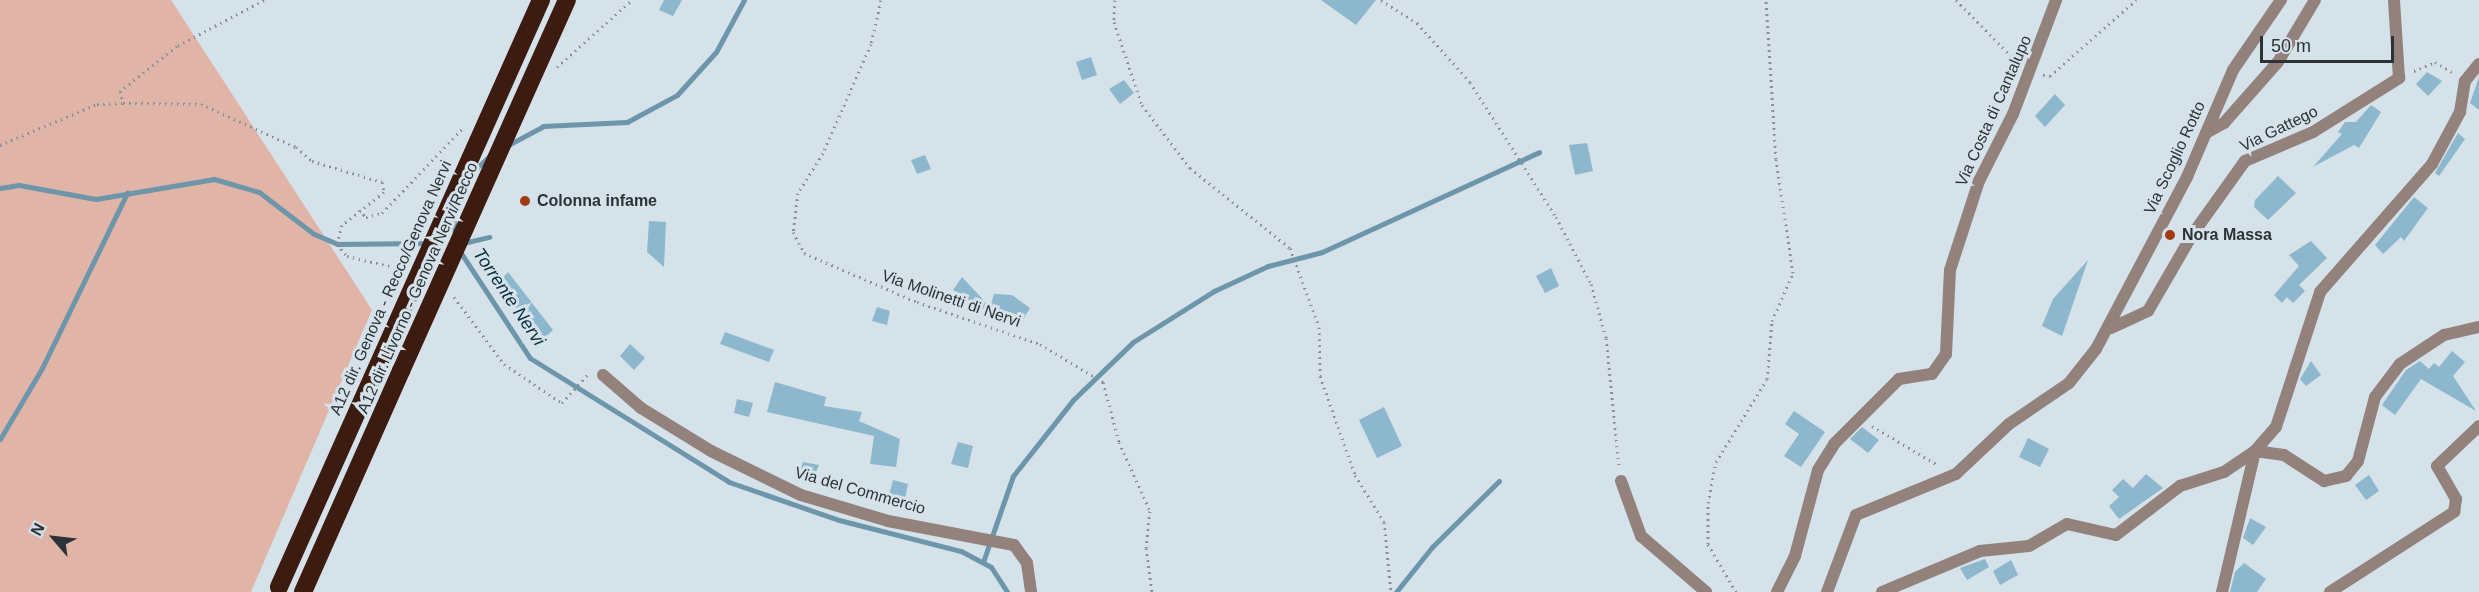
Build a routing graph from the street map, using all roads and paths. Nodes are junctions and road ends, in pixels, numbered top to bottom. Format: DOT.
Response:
graph roads {
  1 [pos="264,0"];
  2 [pos="541,0"];
  3 [pos="567,0"];
  4 [pos="881,0"];
  5 [pos="1115,0"];
  6 [pos="1382,0"];
  7 [pos="1766,0"];
  8 [pos="1956,0"];
  9 [pos="2056,0"];
  10 [pos="2136,0"];
  11 [pos="2315,0"];
  12 [pos="2394,0"];
  13 [pos="2279,3"];
  14 [pos="2479,64"];
  15 [pos="2027,72"];
  16 [pos="2399,78"];
  17 [pos="2465,81"];
  18 [pos="123,103"];
  19 [pos="2206,133"];
  20 [pos="0,145"];
  21 [pos="412,268"];
  22 [pos="449,291"];
  23 [pos="2479,327"];
  24 [pos="2110,328"];
  25 [pos="603,375"];
  26 [pos="1857,416"];
  27 [pos="2479,426"];
  28 [pos="2255,451"];
  29 [pos="1956,474"];
  30 [pos="1622,481"];
  31 [pos="278,590"];
  32 [pos="303,592"];
  33 [pos="1032,592"];
  34 [pos="1152,592"];
  35 [pos="1391,592"];
  36 [pos="1706,592"];
  37 [pos="1736,592"];
  38 [pos="1777,592"];
  39 [pos="1827,592"];
  40 [pos="1882,592"];
  41 [pos="2222,592"];
  42 [pos="2330,592"];
  1 -- 18 [label="path"];
  2 -- 31 [label="highway, A12 dir. Genova - Recco/Genova Nervi, bridge"];
  3 -- 32 [label="highway, A12 dir. Livorno - Genova Nervi/Recco, bridge"];
  4 -- 34 [label="path, Via Molinetti di Nervi"];
  5 -- 35 [label="path"];
  6 -- 30 [label="path"];
  7 -- 37 [label="path"];
  8 -- 15 [label="path"];
  9 -- 15 [label="street, Via Costa di Cantalupo"];
  10 -- 15 [label="path"];
  11 -- 19 [label="street"];
  12 -- 16 [label="street"];
  13 -- 19 [label="street, Via Scoglio Rotto"];
  14 -- 17 [label="street"];
  15 -- 26 [label="street, Via Costa di Cantalupo"];
  16 -- 17 [label="path"];
  16 -- 24 [label="street, Via Gattego"];
  17 -- 28 [label="street"];
  18 -- 20 [label="path"];
  18 -- 21 [label="path"];
  19 -- 24 [label="street, Via Scoglio Rotto"];
  22 -- 25 [label="path"];
  23 -- 28 [label="street"];
  24 -- 29 [label="street, Via Scoglio Rotto"];
  25 -- 33 [label="street, Via del Commercio"];
  26 -- 29 [label="path"];
  26 -- 38 [label="street, Via Costa di Cantalupo"];
  27 -- 42 [label="street"];
  28 -- 40 [label="street"];
  28 -- 41 [label="street"];
  29 -- 39 [label="street"];
  30 -- 36 [label="street"];
}
